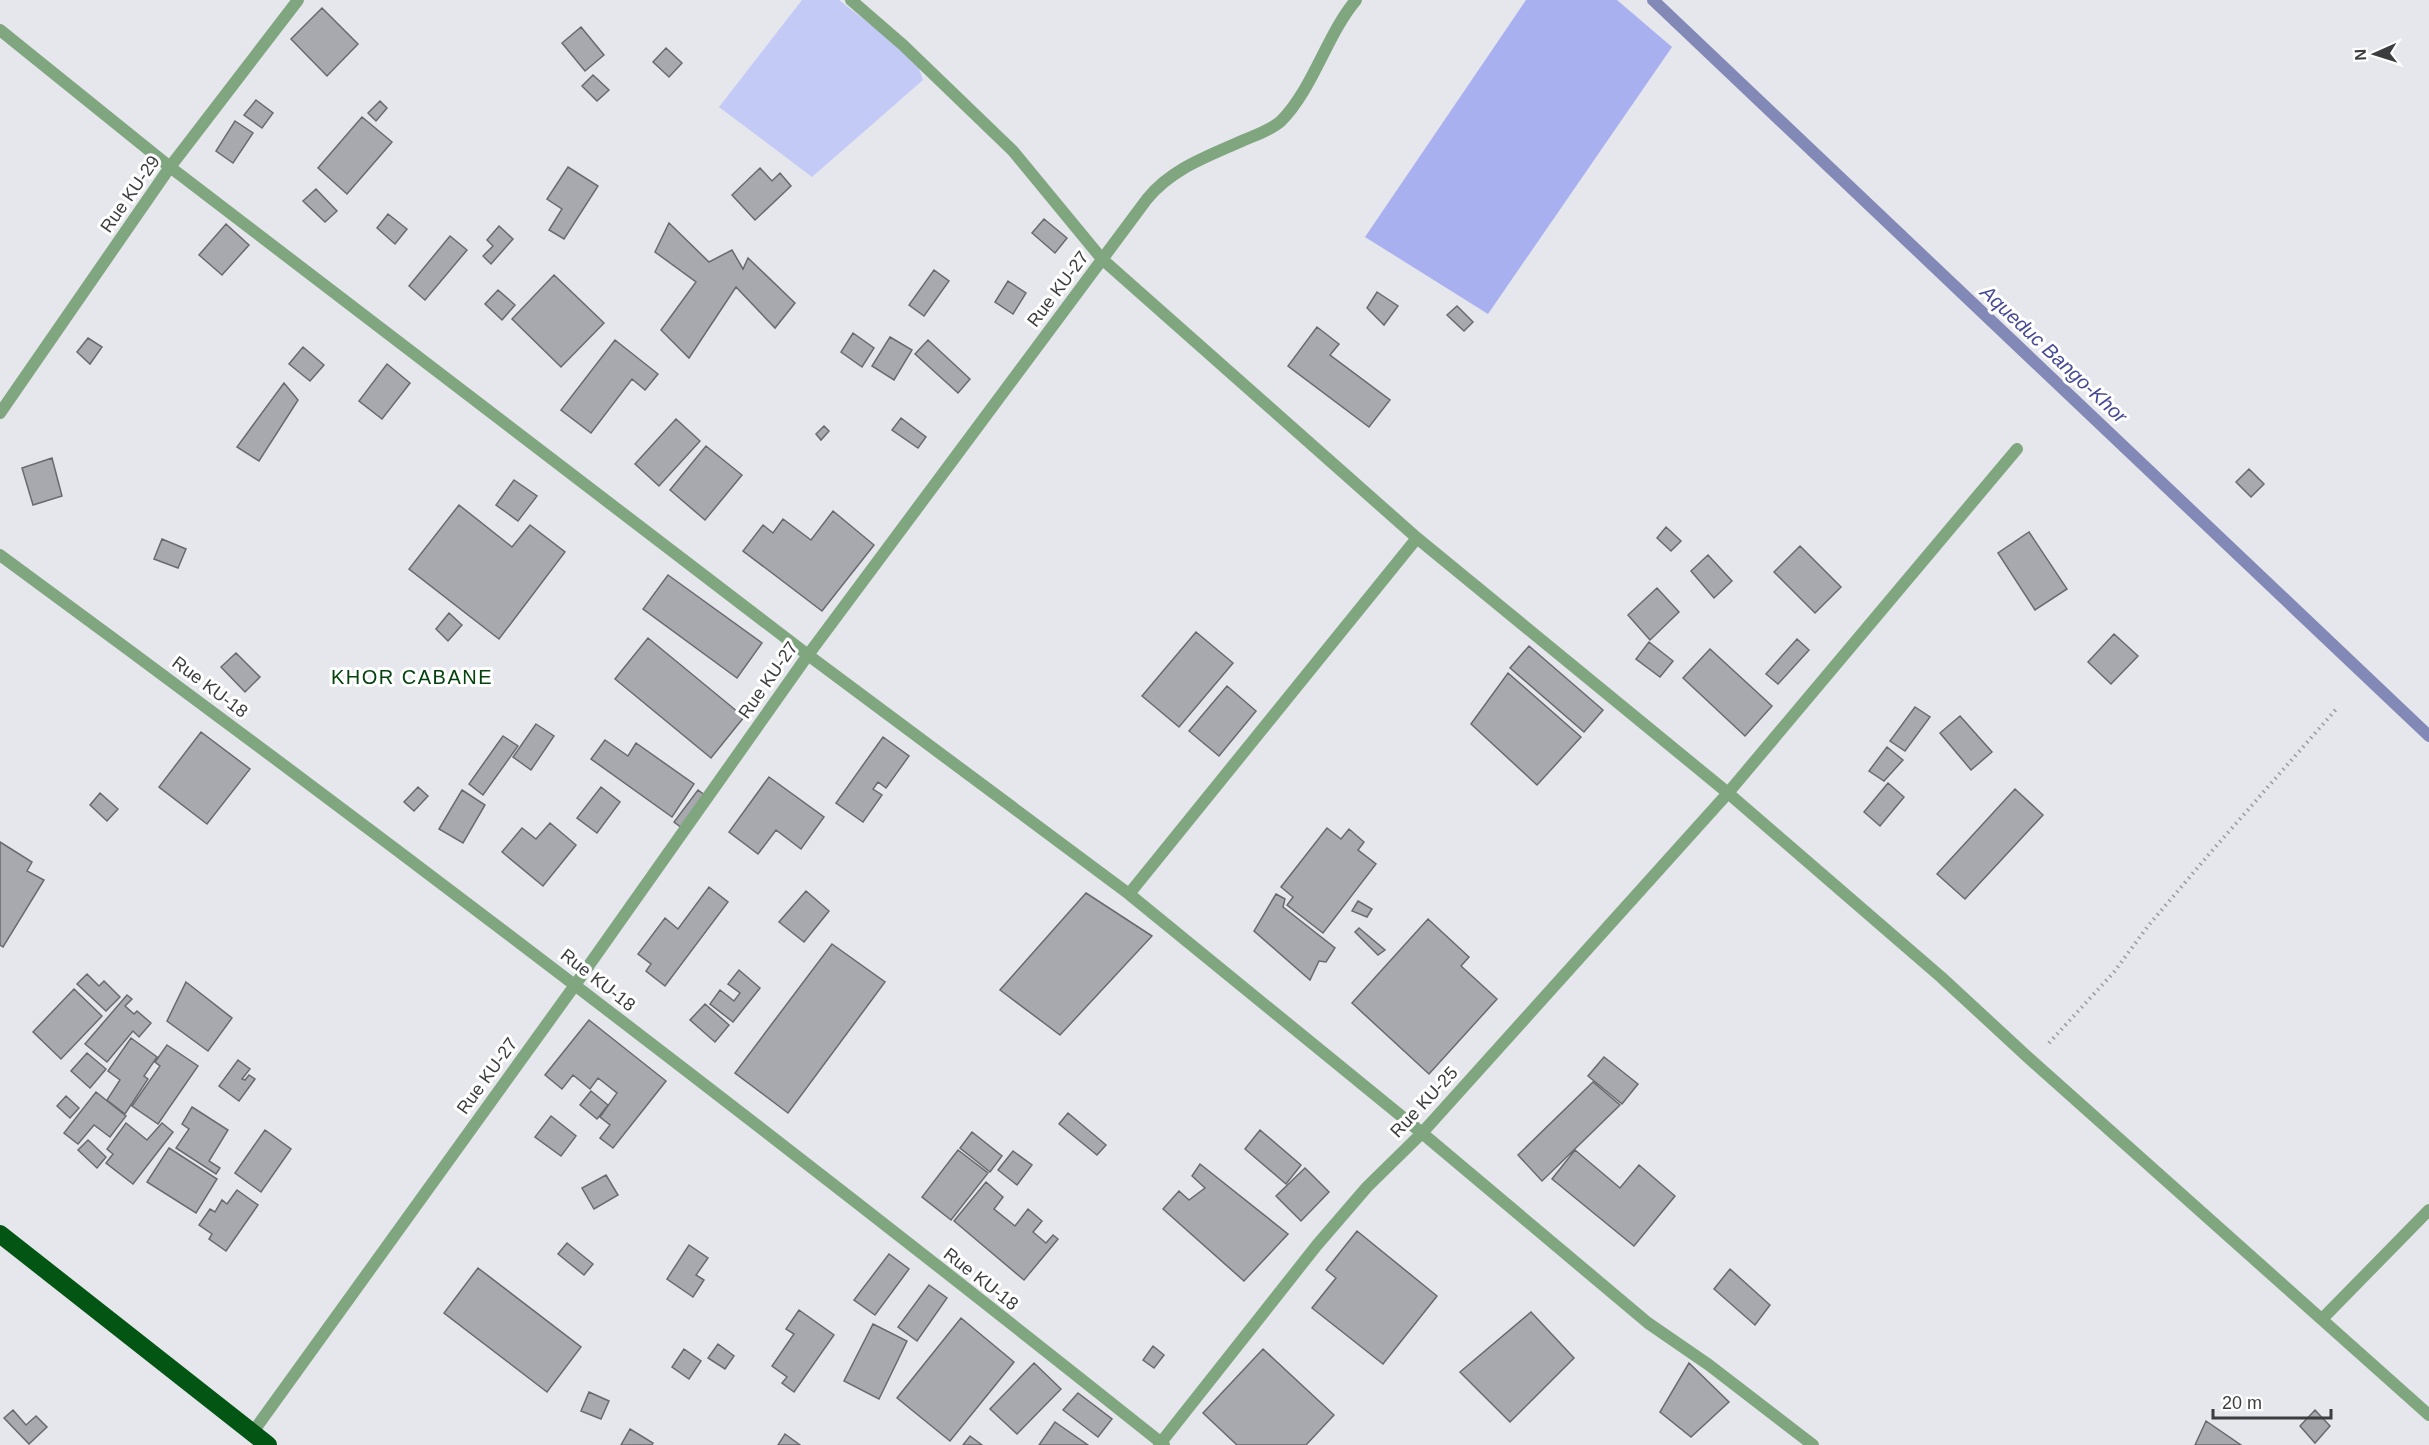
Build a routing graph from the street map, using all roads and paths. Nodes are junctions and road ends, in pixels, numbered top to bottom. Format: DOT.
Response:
graph roads {
  1 [pos="298,0"];
  2 [pos="851,0"];
  3 [pos="1356,0"];
  4 [pos="0,30"];
  5 [pos="170,167"];
  6 [pos="1102,259"];
  7 [pos="0,413"];
  8 [pos="2017,449"];
  9 [pos="1417,538"];
  10 [pos="0,555"];
  11 [pos="808,655"];
  12 [pos="2338,707"];
  13 [pos="1728,793"];
  14 [pos="1129,894"];
  15 [pos="574,985"];
  16 [pos="2032,1061"];
  17 [pos="1422,1133"];
  18 [pos="2429,1210"];
  19 [pos="0,1234"];
  20 [pos="2323,1318"];
  21 [pos="2429,1414"];
  22 [pos="253,1432"];
  23 [pos="1161,1444"];
  24 [pos="268,1445"];
  25 [pos="1813,1445"];
  1 -- 5 [label="street, Rue KU-29"];
  2 -- 6 [label="street"];
  3 -- 6 [label="street, Rue KU-27"];
  4 -- 5 [label="street"];
  5 -- 7 [label="street, Rue KU-29"];
  5 -- 11 [label="street"];
  6 -- 9 [label="street"];
  6 -- 11 [label="street, Rue KU-27"];
  8 -- 13 [label="street, Rue KU-25"];
  9 -- 13 [label="street"];
  9 -- 14 [label="street"];
  10 -- 15 [label="street, Rue KU-18"];
  11 -- 14 [label="street"];
  11 -- 15 [label="street, Rue KU-27"];
  12 -- 16 [label="path"];
  13 -- 16 [label="street"];
  13 -- 17 [label="street, Rue KU-25"];
  14 -- 17 [label="street"];
  15 -- 22 [label="street, Rue KU-27"];
  15 -- 23 [label="street, Rue KU-18"];
  16 -- 20 [label="street"];
  17 -- 23 [label="street, Rue KU-25"];
  17 -- 25 [label="street"];
  18 -- 20 [label="street"];
  19 -- 22 [label="highway"];
  20 -- 21 [label="street"];
  22 -- 24 [label="highway"];
}
